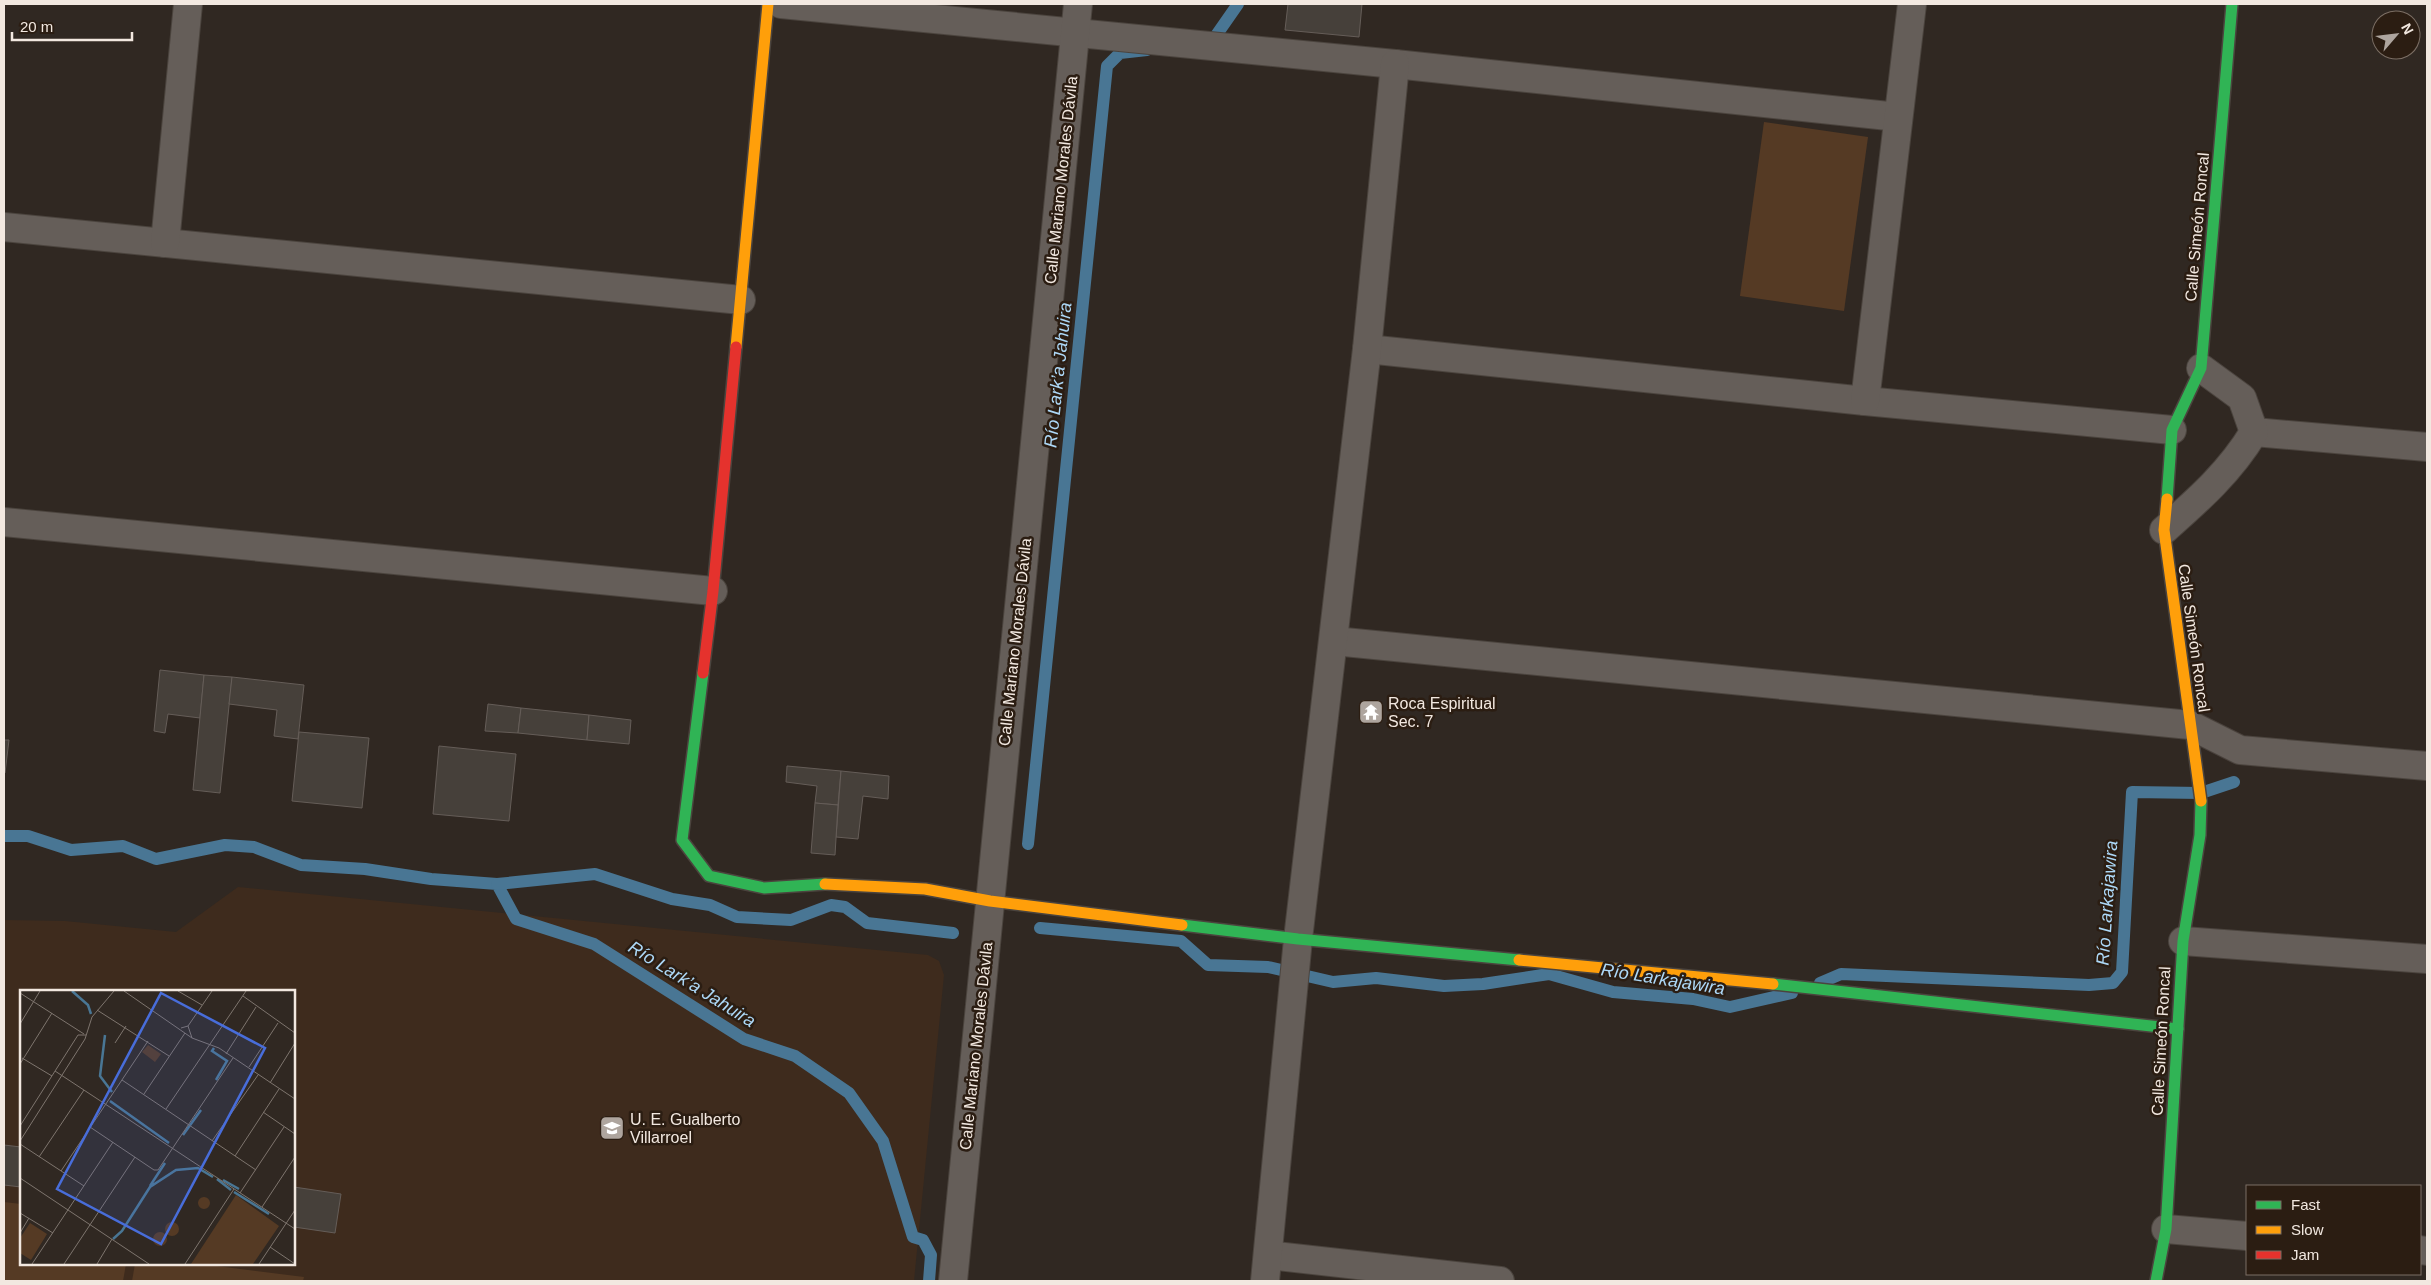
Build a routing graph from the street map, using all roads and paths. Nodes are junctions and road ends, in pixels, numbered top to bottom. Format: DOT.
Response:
graph roads {
  1 [pos="188,4"];
  2 [pos="768,4"];
  3 [pos="781,4"];
  4 [pos="1078,4"];
  5 [pos="1912,4"];
  6 [pos="2232,4"];
  7 [pos="1075,34"];
  8 [pos="1395,64"];
  9 [pos="1898,117"];
  10 [pos="4,228"];
  11 [pos="165,243"];
  12 [pos="741,300"];
  13 [pos="1367,349"];
  14 [pos="2201,368"];
  15 [pos="1865,401"];
  16 [pos="2172,430"];
  17 [pos="2254,432"];
  18 [pos="2427,447"];
  19 [pos="4,522"];
  20 [pos="2164,530"];
  21 [pos="713,591"];
  22 [pos="1334,641"];
  23 [pos="2190,725"];
  24 [pos="2427,766"];
  25 [pos="990,901"];
  26 [pos="1298,939"];
  27 [pos="2183,941"];
  28 [pos="2427,959"];
  29 [pos="2178,1029"];
  30 [pos="2166,1229"];
  31 [pos="2246,1236"];
  32 [pos="1266,1268"];
  33 [pos="953,1281"];
  34 [pos="1500,1281"];
  35 [pos="2156,1281"];
  1 -- 11 [label="street"];
  2 -- 12 [label="street"];
  3 -- 7 [label="street"];
  4 -- 7 [label="street, Calle Mariano Morales Dávila"];
  5 -- 9 [label="street"];
  6 -- 14 [label="street, Calle Simeón Roncal"];
  7 -- 8 [label="street"];
  7 -- 25 [label="street, Calle Mariano Morales Dávila"];
  8 -- 9 [label="street"];
  8 -- 13 [label="street"];
  9 -- 15 [label="street"];
  10 -- 11 [label="street"];
  11 -- 12 [label="street"];
  12 -- 21 [label="street"];
  13 -- 15 [label="street"];
  13 -- 22 [label="street"];
  14 -- 16 [label="street, Calle Simeón Roncal"];
  14 -- 17 [label="street"];
  15 -- 16 [label="street"];
  16 -- 20 [label="street, Calle Simeón Roncal"];
  17 -- 18 [label="street"];
  17 -- 20 [label="street"];
  19 -- 21 [label="street"];
  20 -- 23 [label="street, Calle Simeón Roncal"];
  21 -- 25 [label="street"];
  22 -- 23 [label="street"];
  22 -- 26 [label="street"];
  23 -- 24 [label="street"];
  23 -- 27 [label="street, Calle Simeón Roncal"];
  25 -- 26 [label="street"];
  25 -- 33 [label="street, Calle Mariano Morales Dávila"];
  26 -- 29 [label="street"];
  26 -- 32 [label="street"];
  27 -- 28 [label="street"];
  27 -- 29 [label="street, Calle Simeón Roncal"];
  29 -- 30 [label="street, Calle Simeón Roncal"];
  30 -- 31 [label="street"];
  30 -- 35 [label="street, Calle Simeón Roncal"];
  32 -- 34 [label="street"];
}
